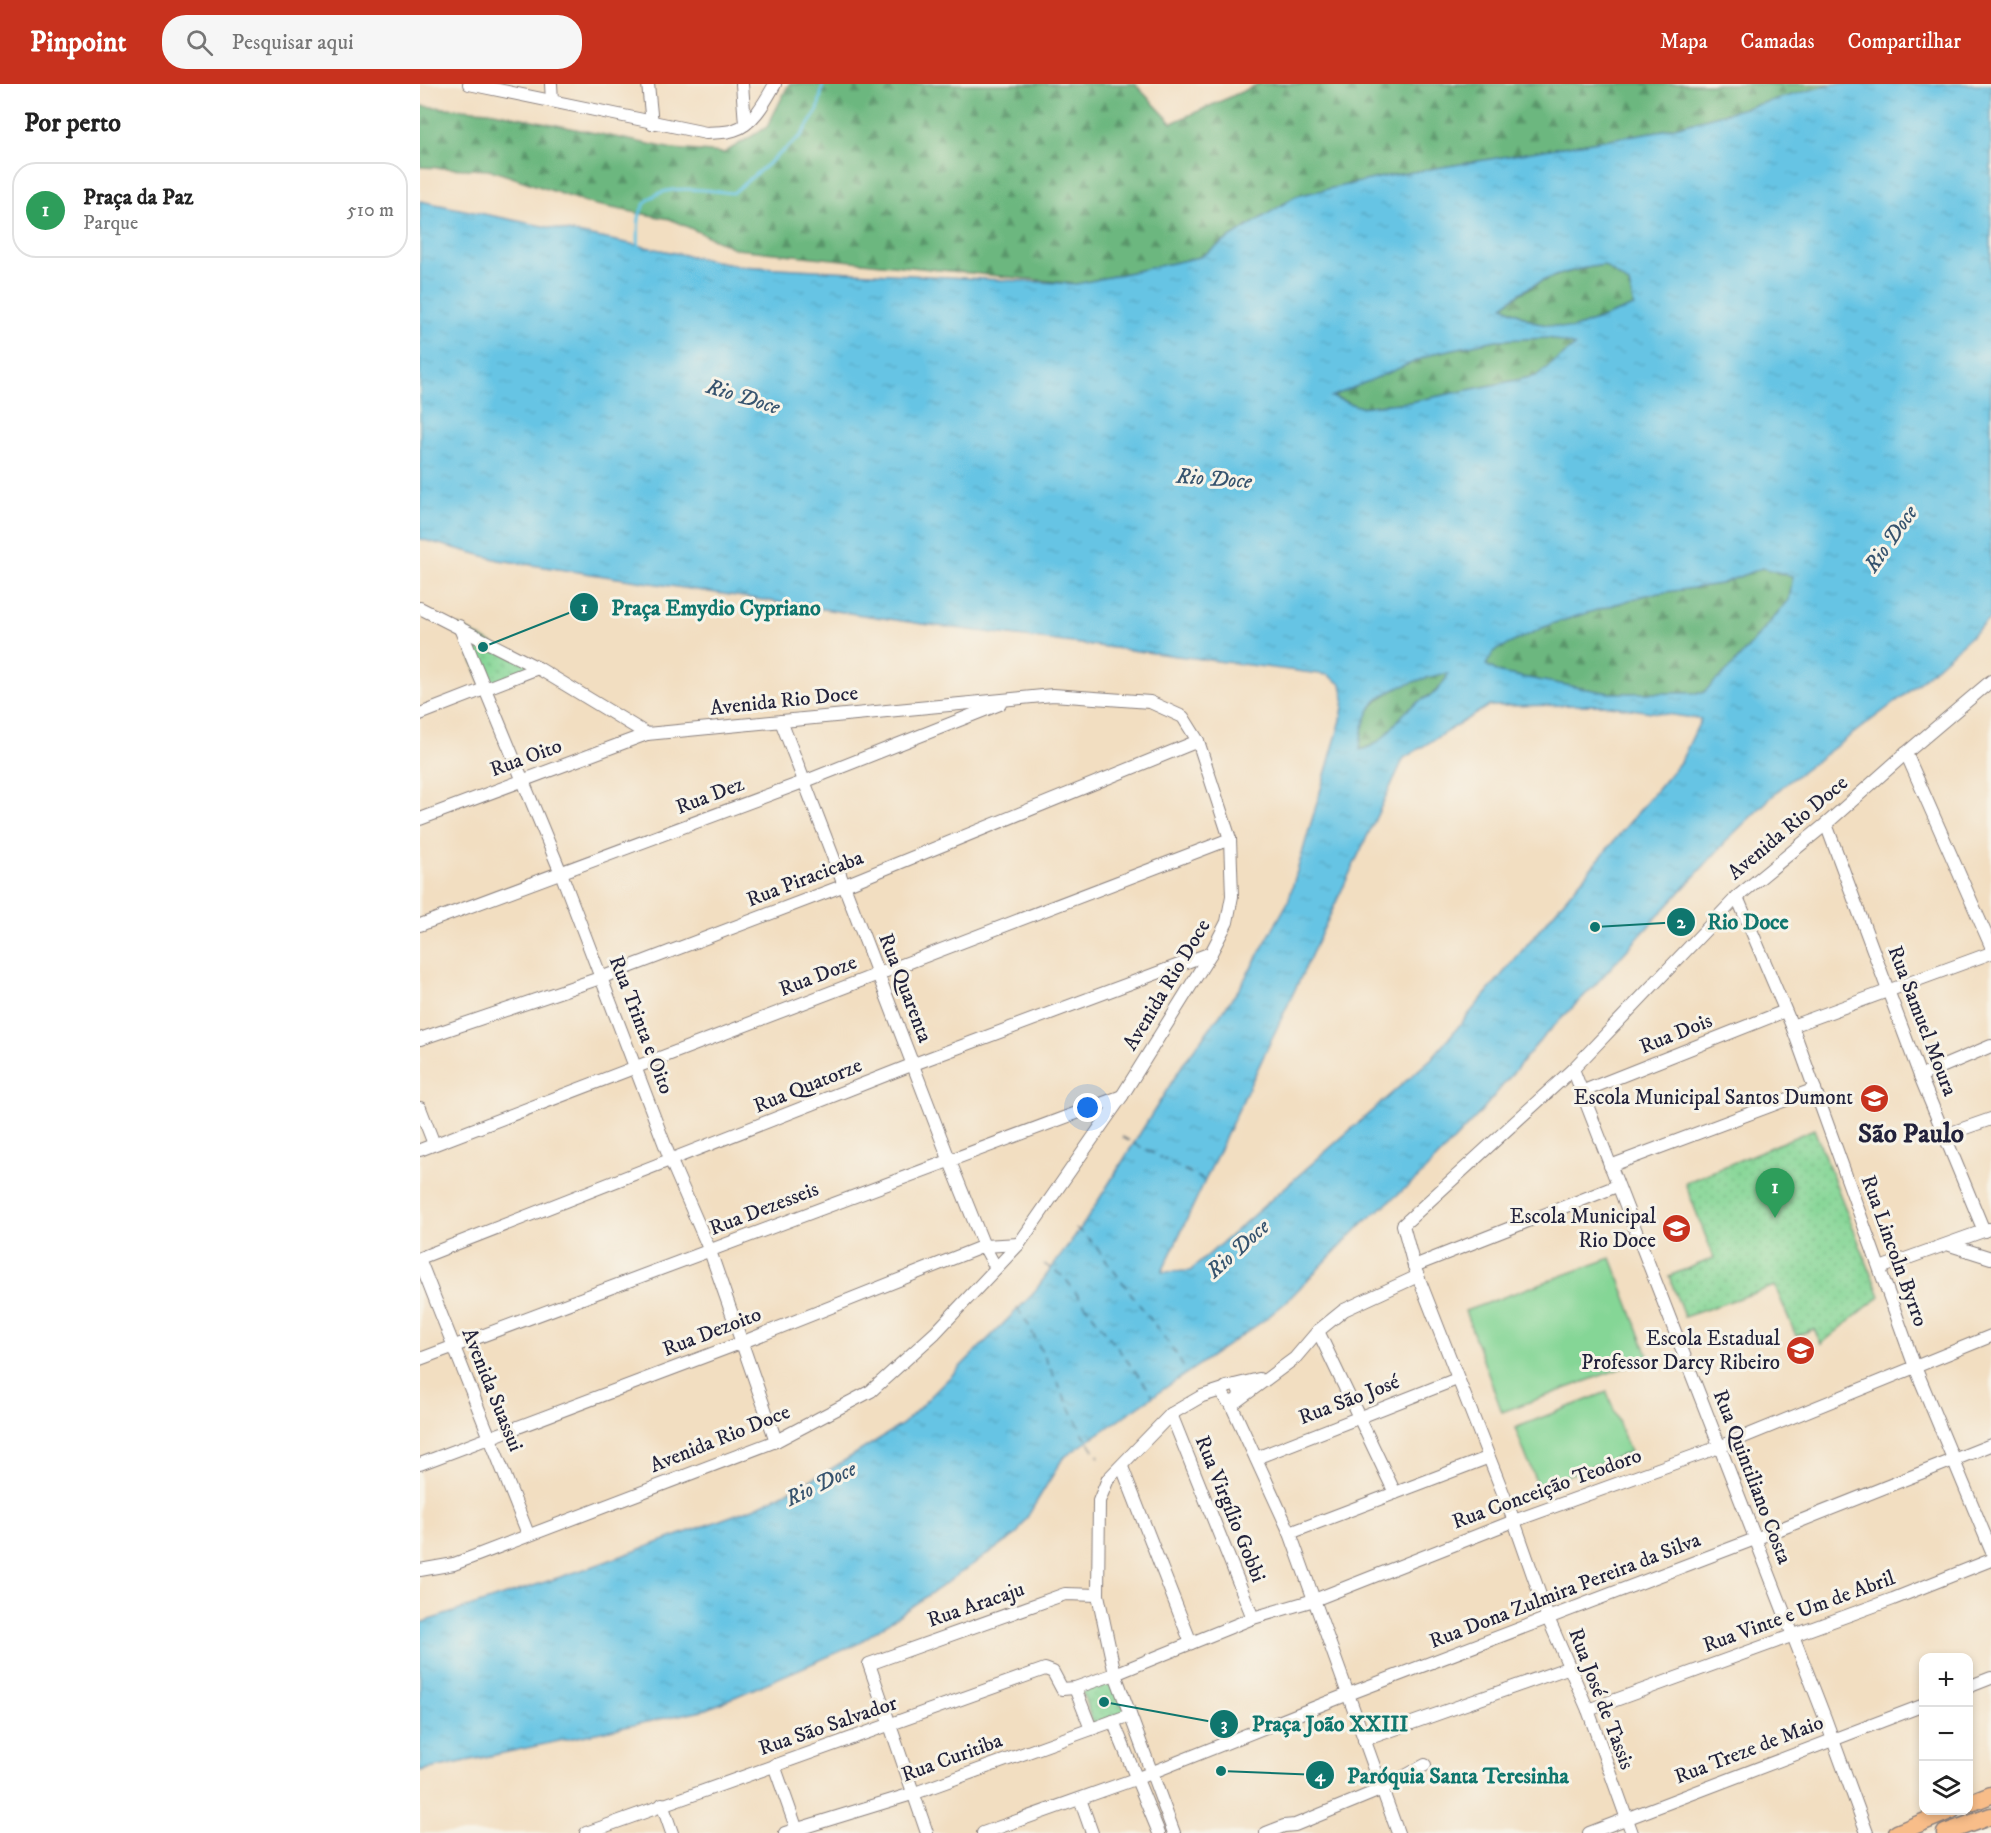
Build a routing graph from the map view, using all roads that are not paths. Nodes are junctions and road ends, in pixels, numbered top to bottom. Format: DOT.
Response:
graph roads {
  1 [pos="469,84"];
  2 [pos="551,84"];
  3 [pos="648,84"];
  4 [pos="742,84"];
  5 [pos="775,84"];
  6 [pos="552,101"];
  7 [pos="652,124"];
  8 [pos="745,124"];
  9 [pos="420,608"];
  10 [pos="459,626"];
  11 [pos="538,669"];
  12 [pos="1991,681"];
  13 [pos="483,688"];
  14 [pos="1012,699"];
  15 [pos="420,714"];
  16 [pos="781,721"];
  17 [pos="647,734"];
  18 [pos="1198,741"];
  19 [pos="1906,753"];
  20 [pos="520,780"];
  21 [pos="806,781"];
  22 [pos="420,819"];
  23 [pos="1826,824"];
  24 [pos="1230,839"];
  25 [pos="561,873"];
  26 [pos="845,885"];
  27 [pos="1737,897"];
  28 [pos="420,925"];
  29 [pos="1991,946"];
  30 [pos="1991,952"];
  31 [pos="1211,953"];
  32 [pos="877,973"];
  33 [pos="603,977"];
  34 [pos="1889,991"];
  35 [pos="1785,1011"];
  36 [pos="1792,1026"];
  37 [pos="420,1039"];
  38 [pos="1991,1046"];
  39 [pos="914,1064"];
  40 [pos="636,1068"];
  41 [pos="1573,1069"];
  42 [pos="1920,1076"];
  43 [pos="1815,1089"];
  44 [pos="1581,1092"];
  45 [pos="1122,1096"];
  46 [pos="420,1108"];
  47 [pos="1991,1119"];
  48 [pos="1945,1135"];
  49 [pos="434,1144"];
  50 [pos="420,1150"];
  51 [pos="949,1160"];
  52 [pos="671,1161"];
  53 [pos="1611,1166"];
  54 [pos="1617,1186"];
  55 [pos="1988,1230"];
  56 [pos="1019,1244"];
  57 [pos="1950,1245"];
  58 [pos="984,1246"];
  59 [pos="710,1251"];
  60 [pos="1991,1258"];
  61 [pos="420,1259"];
  62 [pos="996,1268"];
  63 [pos="1880,1268"];
  64 [pos="1416,1271"];
  65 [pos="1318,1331"];
  66 [pos="1991,1336"];
  67 [pos="743,1342"];
  68 [pos="454,1347"];
  69 [pos="420,1359"];
  70 [pos="1916,1367"];
  71 [pos="1266,1377"];
  72 [pos="1457,1379"];
  73 [pos="1230,1388"];
  74 [pos="1233,1402"];
  75 [pos="1171,1414"];
  76 [pos="1357,1417"];
  77 [pos="490,1438"];
  78 [pos="777,1441"];
  79 [pos="1991,1445"];
  80 [pos="1719,1447"];
  81 [pos="1256,1458"];
  82 [pos="1487,1458"];
  83 [pos="1955,1458"];
  84 [pos="420,1464"];
  85 [pos="1122,1467"];
  86 [pos="1395,1493"];
  87 [pos="1514,1521"];
  88 [pos="1290,1533"];
  89 [pos="528,1534"];
  90 [pos="1755,1539"];
  91 [pos="1991,1550"];
  92 [pos="1991,1560"];
  93 [pos="420,1570"];
  94 [pos="1098,1595"];
  95 [pos="1314,1600"];
  96 [pos="1253,1618"];
  97 [pos="1548,1618"];
  98 [pos="1792,1634"];
  99 [pos="1191,1642"];
  100 [pos="1570,1667"];
  101 [pos="1115,1674"];
  102 [pos="1991,1678"];
  103 [pos="1973,1685"];
  104 [pos="1075,1688"];
  105 [pos="1346,1695"];
  106 [pos="1919,1707"];
  107 [pos="1588,1710"];
  108 [pos="1130,1715"];
  109 [pos="1113,1721"];
  110 [pos="889,1726"];
  111 [pos="1091,1729"];
  112 [pos="1364,1740"];
  113 [pos="1832,1740"];
  114 [pos="774,1765"];
  115 [pos="1425,1765"];
  116 [pos="1152,1772"];
  117 [pos="1138,1779"];
  118 [pos="1380,1790"];
  119 [pos="915,1793"];
  120 [pos="1991,1795"];
  121 [pos="1080,1799"];
  122 [pos="1973,1802"];
  123 [pos="662,1804"];
  124 [pos="1940,1815"];
  125 [pos="1991,1816"];
  126 [pos="1626,1818"];
  127 [pos="1291,1829"];
  128 [pos="793,1832"];
  129 [pos="586,1833"];
  130 [pos="672,1833"];
  131 [pos="927,1833"];
  132 [pos="983,1833"];
  133 [pos="1092,1833"];
  134 [pos="1158,1833"];
  135 [pos="1174,1833"];
  136 [pos="1266,1833"];
  137 [pos="1398,1833"];
  138 [pos="1589,1833"];
  139 [pos="1632,1833"];
  140 [pos="1867,1833"];
  141 [pos="1897,1833"];
  142 [pos="1945,1833"];
  1 -- 6 [label="street"];
  2 -- 6 [label="street"];
  3 -- 7 [label="street"];
  4 -- 8 [label="street"];
  5 -- 8 [label="street"];
  6 -- 7 [label="street"];
  7 -- 8 [label="street"];
  9 -- 10 [label="street"];
  10 -- 11 [label="street"];
  10 -- 13 [label="street, Rua Trinta e Oito"];
  11 -- 13 [label="street"];
  11 -- 17 [label="street"];
  12 -- 19 [label="street, Avenida Rio Doce"];
  13 -- 15 [label="street"];
  13 -- 20 [label="street, Rua Trinta e Oito"];
  14 -- 16 [label="street, Avenida Rio Doce"];
  14 -- 18 [label="street, Avenida Rio Doce"];
  14 -- 21 [label="street, Rua Dez"];
  16 -- 17 [label="street, Avenida Rio Doce"];
  16 -- 21 [label="street, Rua Quarenta"];
  17 -- 20 [label="street, Rua Oito"];
  18 -- 24 [label="street, Avenida Rio Doce"];
  18 -- 26 [label="street, Rua Piracicaba"];
  19 -- 23 [label="street, Avenida Rio Doce"];
  19 -- 29 [label="street"];
  20 -- 22 [label="street, Rua Oito"];
  20 -- 25 [label="street, Rua Trinta e Oito"];
  21 -- 25 [label="street, Rua Dez"];
  21 -- 26 [label="street, Rua Quarenta"];
  23 -- 27 [label="street, Avenida Rio Doce"];
  23 -- 34 [label="street, Rua Samuel Moura"];
  24 -- 31 [label="street, Avenida Rio Doce"];
  24 -- 32 [label="street, Rua Doze"];
  25 -- 28 [label="street, Rua Dez"];
  25 -- 33 [label="street, Rua Trinta e Oito"];
  26 -- 32 [label="street, Rua Quarenta"];
  26 -- 33 [label="street, Rua Piracicaba"];
  27 -- 35 [label="street, Rua Lincoln Byrro"];
  27 -- 41 [label="street, Avenida Rio Doce"];
  30 -- 34 [label="street"];
  31 -- 39 [label="street, Rua Quatorze"];
  31 -- 45 [label="street, Avenida Rio Doce"];
  32 -- 39 [label="street, Rua Quarenta"];
  32 -- 40 [label="street, Rua Doze"];
  33 -- 37 [label="street, Rua Piracicaba"];
  33 -- 40 [label="street, Rua Trinta e Oito"];
  34 -- 36 [label="street"];
  34 -- 42 [label="street, Rua Samuel Moura"];
  35 -- 36 [label="street, Rua Lincoln Byrro"];
  35 -- 44 [label="street, Rua Dois"];
  36 -- 43 [label="street, Rua Lincoln Byrro"];
  38 -- 42 [label="street"];
  39 -- 51 [label="street, Rua Quarenta"];
  39 -- 52 [label="street, Rua Quatorze"];
  40 -- 49 [label="street, Rua Doze"];
  40 -- 52 [label="street, Rua Trinta e Oito"];
  41 -- 44 [label="street, Rua Quintiliano Costa"];
  41 -- 64 [label="street, Avenida Rio Doce"];
  42 -- 48 [label="street, Rua Samuel Moura"];
  43 -- 53 [label="street"];
  43 -- 63 [label="street, Rua Lincoln Byrro"];
  44 -- 53 [label="street, Rua Quintiliano Costa"];
  45 -- 51 [label="street, Rua Dezesseis"];
  45 -- 56 [label="street, Avenida Rio Doce"];
  46 -- 49 [label="street"];
  47 -- 48 [label="street"];
  48 -- 55 [label="street, Rua Samuel Moura"];
  49 -- 50 [label="street, Rua Doze"];
  51 -- 58 [label="street, Rua Quarenta"];
  51 -- 59 [label="street, Rua Dezesseis"];
  52 -- 59 [label="street, Rua Trinta e Oito"];
  52 -- 61 [label="street, Rua Quatorze"];
  53 -- 54 [label="street, Rua Quintiliano Costa"];
  54 -- 64 [label="street"];
  54 -- 80 [label="street, Rua Quintiliano Costa"];
  55 -- 57 [label="street"];
  56 -- 58 [label="street, Rua Dezoito"];
  56 -- 62 [label="street, Avenida Rio Doce"];
  57 -- 60 [label="street"];
  57 -- 63 [label="street"];
  58 -- 62 [label="street, Rua Quarenta"];
  58 -- 67 [label="street, Rua Dezoito"];
  59 -- 67 [label="street, Rua Trinta e Oito"];
  59 -- 68 [label="street, Rua Dezesseis"];
  61 -- 68 [label="street, Avenida Suassui"];
  62 -- 78 [label="street, Avenida Rio Doce"];
  63 -- 70 [label="street, Rua Lincoln Byrro"];
  64 -- 65 [label="street"];
  64 -- 72 [label="street, Rua José de Tassis"];
  65 -- 71 [label="street"];
  65 -- 76 [label="street"];
  66 -- 70 [label="street, Rua Conceição Teodoro"];
  67 -- 77 [label="street, Rua Dezoito"];
  67 -- 78 [label="street, Rua Trinta e Oito"];
  68 -- 69 [label="street, Rua Dezesseis"];
  68 -- 77 [label="street, Avenida Suassui"];
  70 -- 80 [label="street, Rua Conceição Teodoro"];
  70 -- 83 [label="street, Rua Lincoln Byrro"];
  71 -- 73 [label="street"];
  71 -- 74 [label="street"];
  72 -- 76 [label="street, Rua São José"];
  72 -- 82 [label="street, Rua José de Tassis"];
  73 -- 74 [label="street"];
  73 -- 75 [label="street"];
  74 -- 81 [label="street"];
  75 -- 85 [label="street"];
  75 -- 96 [label="street, Rua Virgílio Gobbi"];
  76 -- 81 [label="street, Rua São José"];
  76 -- 86 [label="street"];
  77 -- 84 [label="street, Rua Dezoito"];
  77 -- 89 [label="street, Avenida Suassui"];
  78 -- 89 [label="street, Avenida Rio Doce"];
  79 -- 83 [label="street, Rua Dona Zulmira Pereira da Silva"];
  80 -- 87 [label="street, Rua Conceição Teodoro"];
  80 -- 90 [label="street, Rua Quintiliano Costa"];
  81 -- 88 [label="street"];
  82 -- 86 [label="street"];
  82 -- 87 [label="street, Rua José de Tassis"];
  83 -- 90 [label="street, Rua Dona Zulmira Pereira da Silva"];
  83 -- 91 [label="street, Rua Lincoln Byrro"];
  85 -- 94 [label="street"];
  85 -- 99 [label="street"];
  86 -- 88 [label="street"];
  87 -- 95 [label="street, Rua Conceição Teodoro"];
  87 -- 97 [label="street, Rua José de Tassis"];
  88 -- 95 [label="street"];
  89 -- 93 [label="street, Avenida Rio Doce"];
  90 -- 97 [label="street, Rua Dona Zulmira Pereira da Silva"];
  90 -- 98 [label="street, Rua Quintiliano Costa"];
  92 -- 98 [label="street, Rua Vinte e Um de Abril"];
  94 -- 101 [label="street"];
  94 -- 110 [label="street, Rua Aracaju"];
  95 -- 96 [label="street, Rua Conceição Teodoro"];
  95 -- 105 [label="street"];
  96 -- 99 [label="street, Rua Conceição Teodoro"];
  97 -- 100 [label="street, Rua José de Tassis"];
  97 -- 105 [label="street, Rua Dona Zulmira Pereira da Silva"];
  98 -- 107 [label="street, Rua Vinte e Um de Abril"];
  98 -- 113 [label="street, Rua Quintiliano Costa"];
  99 -- 101 [label="street, Rua Conceição Teodoro"];
  100 -- 107 [label="street, Rua José de Tassis"];
  100 -- 112 [label="street"];
  101 -- 104 [label="street, Rua Conceição Teodoro"];
  101 -- 108 [label="street"];
  102 -- 103 [label="street"];
  104 -- 110 [label="street, Rua São Salvador"];
  104 -- 111 [label="street"];
  105 -- 112 [label="street"];
  105 -- 116 [label="street, Rua Dona Zulmira Pereira da Silva"];
  106 -- 113 [label="street, Rua Treze de Maio"];
  107 -- 126 [label="street, Rua José de Tassis"];
  108 -- 109 [label="street, Rua Curitiba"];
  108 -- 116 [label="street"];
  109 -- 111 [label="street, Rua Curitiba"];
  109 -- 117 [label="street"];
  110 -- 114 [label="street, Rua São Salvador"];
  110 -- 119 [label="street"];
  111 -- 119 [label="street, Rua Curitiba"];
  112 -- 118 [label="street"];
  113 -- 126 [label="street, Rua Treze de Maio"];
  113 -- 140 [label="street, Rua Quintiliano Costa"];
  114 -- 123 [label="street, Rua São Salvador"];
  114 -- 128 [label="street"];
  115 -- 118 [label="street"];
  116 -- 117 [label="street, Rua Dona Zulmira Pereira da Silva"];
  116 -- 135 [label="street"];
  117 -- 121 [label="street, Rua Dona Zulmira Pereira da Silva"];
  117 -- 134 [label="street"];
  118 -- 127 [label="street"];
  118 -- 137 [label="street"];
  119 -- 128 [label="street, Rua Curitiba"];
  119 -- 131 [label="street"];
  120 -- 122 [label="main road"];
  121 -- 132 [label="street, Rua Dona Zulmira Pereira da Silva"];
  121 -- 133 [label="street"];
  123 -- 129 [label="street, Rua São Salvador"];
  123 -- 130 [label="street"];
  124 -- 141 [label="main road"];
  125 -- 142 [label="main road"];
  126 -- 138 [label="street, Rua Treze de Maio"];
  126 -- 139 [label="street, Rua José de Tassis"];
  127 -- 136 [label="street"];
}
